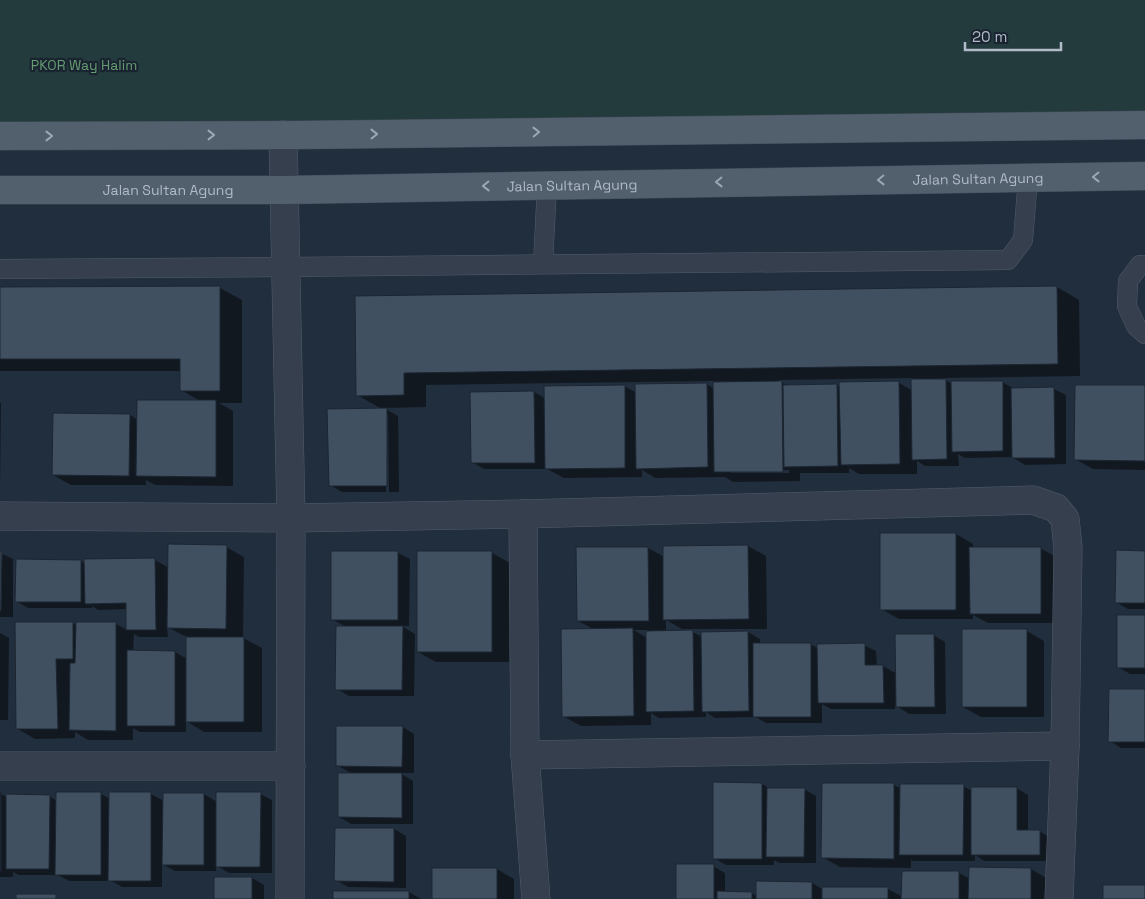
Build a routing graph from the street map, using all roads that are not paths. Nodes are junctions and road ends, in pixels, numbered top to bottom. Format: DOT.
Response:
graph roads {
  1 [pos="1145,124"];
  2 [pos="283,135"];
  3 [pos="0,136"];
  4 [pos="1145,176"];
  5 [pos="1028,178"];
  6 [pos="547,185"];
  7 [pos="0,190"];
  8 [pos="284,190"];
  9 [pos="543,264"];
  10 [pos="1145,265"];
  11 [pos="286,267"];
  12 [pos="0,269"];
  13 [pos="1145,334"];
  14 [pos="524,514"];
  15 [pos="0,516"];
  16 [pos="291,518"];
  17 [pos="1065,746"];
  18 [pos="524,756"];
  19 [pos="0,766"];
  20 [pos="290,766"];
  21 [pos="290,899"];
  22 [pos="536,899"];
  23 [pos="1059,899"];
  2 -- 1 [label="main road, one-way"];
  3 -- 2 [label="main road, one-way"];
  2 -- 8 [label="street"];
  4 -- 5 [label="main road, Jalan Sultan Agung, one-way"];
  5 -- 6 [label="main road, Jalan Sultan Agung, one-way"];
  5 -- 9 [label="lane"];
  6 -- 8 [label="main road, Jalan Sultan Agung, one-way"];
  6 -- 9 [label="lane"];
  7 -- 8 [label="main road, Jalan Sultan Agung"];
  8 -- 11 [label="street"];
  9 -- 11 [label="lane"];
  10 -- 13 [label="lane"];
  11 -- 12 [label="lane"];
  11 -- 16 [label="street"];
  14 -- 16 [label="street"];
  14 -- 17 [label="street"];
  14 -- 18 [label="street"];
  15 -- 16 [label="street"];
  16 -- 20 [label="street"];
  17 -- 18 [label="street"];
  17 -- 23 [label="street"];
  18 -- 22 [label="street"];
  19 -- 20 [label="street"];
  20 -- 21 [label="street"];
}
